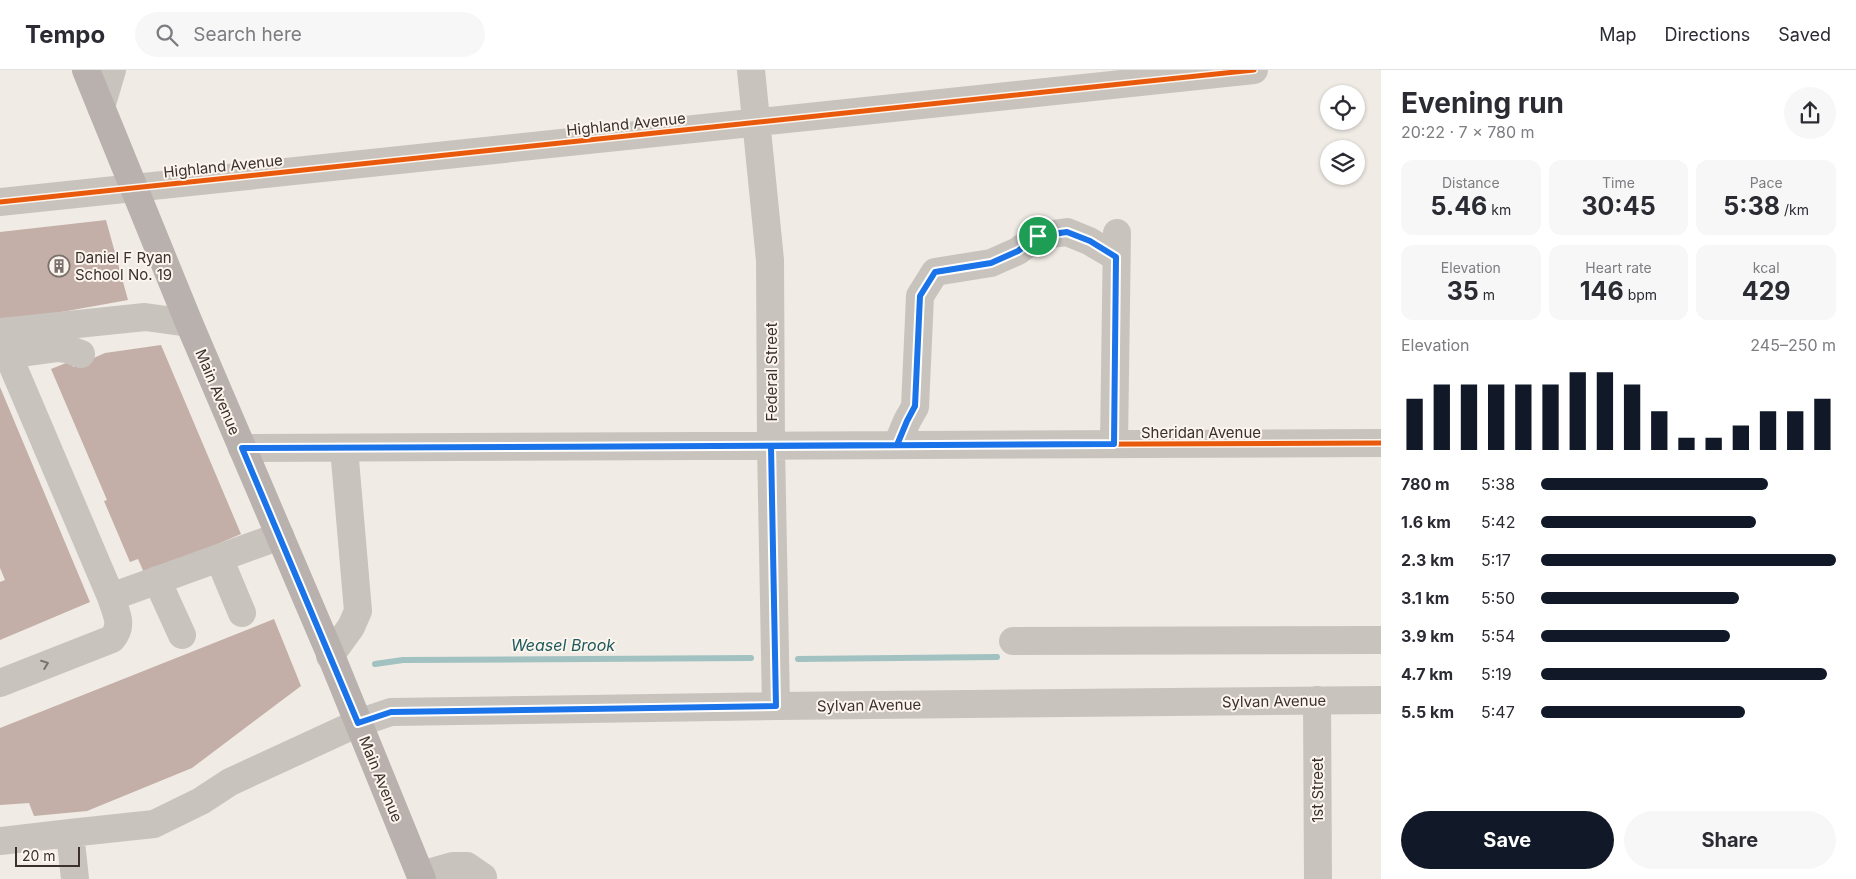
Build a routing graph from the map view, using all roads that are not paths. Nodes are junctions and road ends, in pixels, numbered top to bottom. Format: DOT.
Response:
graph roads {
  1 [pos="86,70"];
  2 [pos="112,70"];
  3 [pos="751,70"];
  4 [pos="1254,70"];
  5 [pos="101,107"];
  6 [pos="756,122"];
  7 [pos="134,188"];
  8 [pos="0,202"];
  9 [pos="173,282"];
  10 [pos="145,317"];
  11 [pos="189,323"];
  12 [pos="3,347"];
  13 [pos="81,354"];
  14 [pos="1381,443"];
  15 [pos="1114,444"];
  16 [pos="897,445"];
  17 [pos="771,446"];
  18 [pos="242,448"];
  19 [pos="344,448"];
  20 [pos="280,536"];
  21 [pos="219,558"];
  22 [pos="157,580"];
  23 [pos="111,597"];
  24 [pos="242,613"];
  25 [pos="182,635"];
  26 [pos="1381,640"];
  27 [pos="1013,641"];
  28 [pos="330,656"];
  29 [pos="0,682"];
  30 [pos="1317,700"];
  31 [pos="1381,700"];
  32 [pos="776,706"];
  33 [pos="358,723"];
  34 [pos="70,833"];
  35 [pos="0,841"];
  36 [pos="473,874"];
  37 [pos="421,877"];
  38 [pos="75,879"];
  39 [pos="1318,879"];
  1 -- 5 [label="main road, Main Avenue"];
  2 -- 5 [label="street"];
  3 -- 6 [label="street, Federal Street"];
  4 -- 6 [label="street, Highland Avenue"];
  5 -- 7 [label="main road, Main Avenue"];
  6 -- 7 [label="street, Highland Avenue"];
  6 -- 17 [label="street, Federal Street"];
  7 -- 8 [label="street, Highland Avenue"];
  7 -- 9 [label="main road, Main Avenue"];
  9 -- 10 [label="street"];
  9 -- 11 [label="main road, Main Avenue"];
  10 -- 11 [label="street"];
  10 -- 12 [label="street"];
  11 -- 18 [label="main road, Main Avenue"];
  12 -- 13 [label="street"];
  12 -- 23 [label="street"];
  14 -- 15 [label="street, Sheridan Avenue"];
  15 -- 16 [label="street, Sheridan Avenue"];
  15 -- 16 [label="street"];
  16 -- 17 [label="street, Sheridan Avenue"];
  17 -- 19 [label="street, Sheridan Avenue"];
  17 -- 32 [label="street, Federal Street"];
  18 -- 19 [label="street, Sheridan Avenue"];
  18 -- 20 [label="main road, Main Avenue"];
  19 -- 28 [label="street"];
  20 -- 21 [label="street"];
  20 -- 28 [label="main road, Main Avenue"];
  21 -- 22 [label="street"];
  21 -- 24 [label="street"];
  22 -- 23 [label="street"];
  22 -- 25 [label="street"];
  29 -- 23 [label="street, one-way"];
  26 -- 27 [label="street"];
  28 -- 33 [label="main road, Main Avenue"];
  30 -- 31 [label="street, Sylvan Avenue"];
  30 -- 32 [label="street, Sylvan Avenue"];
  30 -- 39 [label="street, 1st Street"];
  32 -- 33 [label="street, Sylvan Avenue"];
  33 -- 34 [label="street, Sylvan Avenue"];
  33 -- 37 [label="main road, Main Avenue"];
  34 -- 35 [label="street, Sylvan Avenue"];
  34 -- 38 [label="street"];
  36 -- 37 [label="street"];
}
